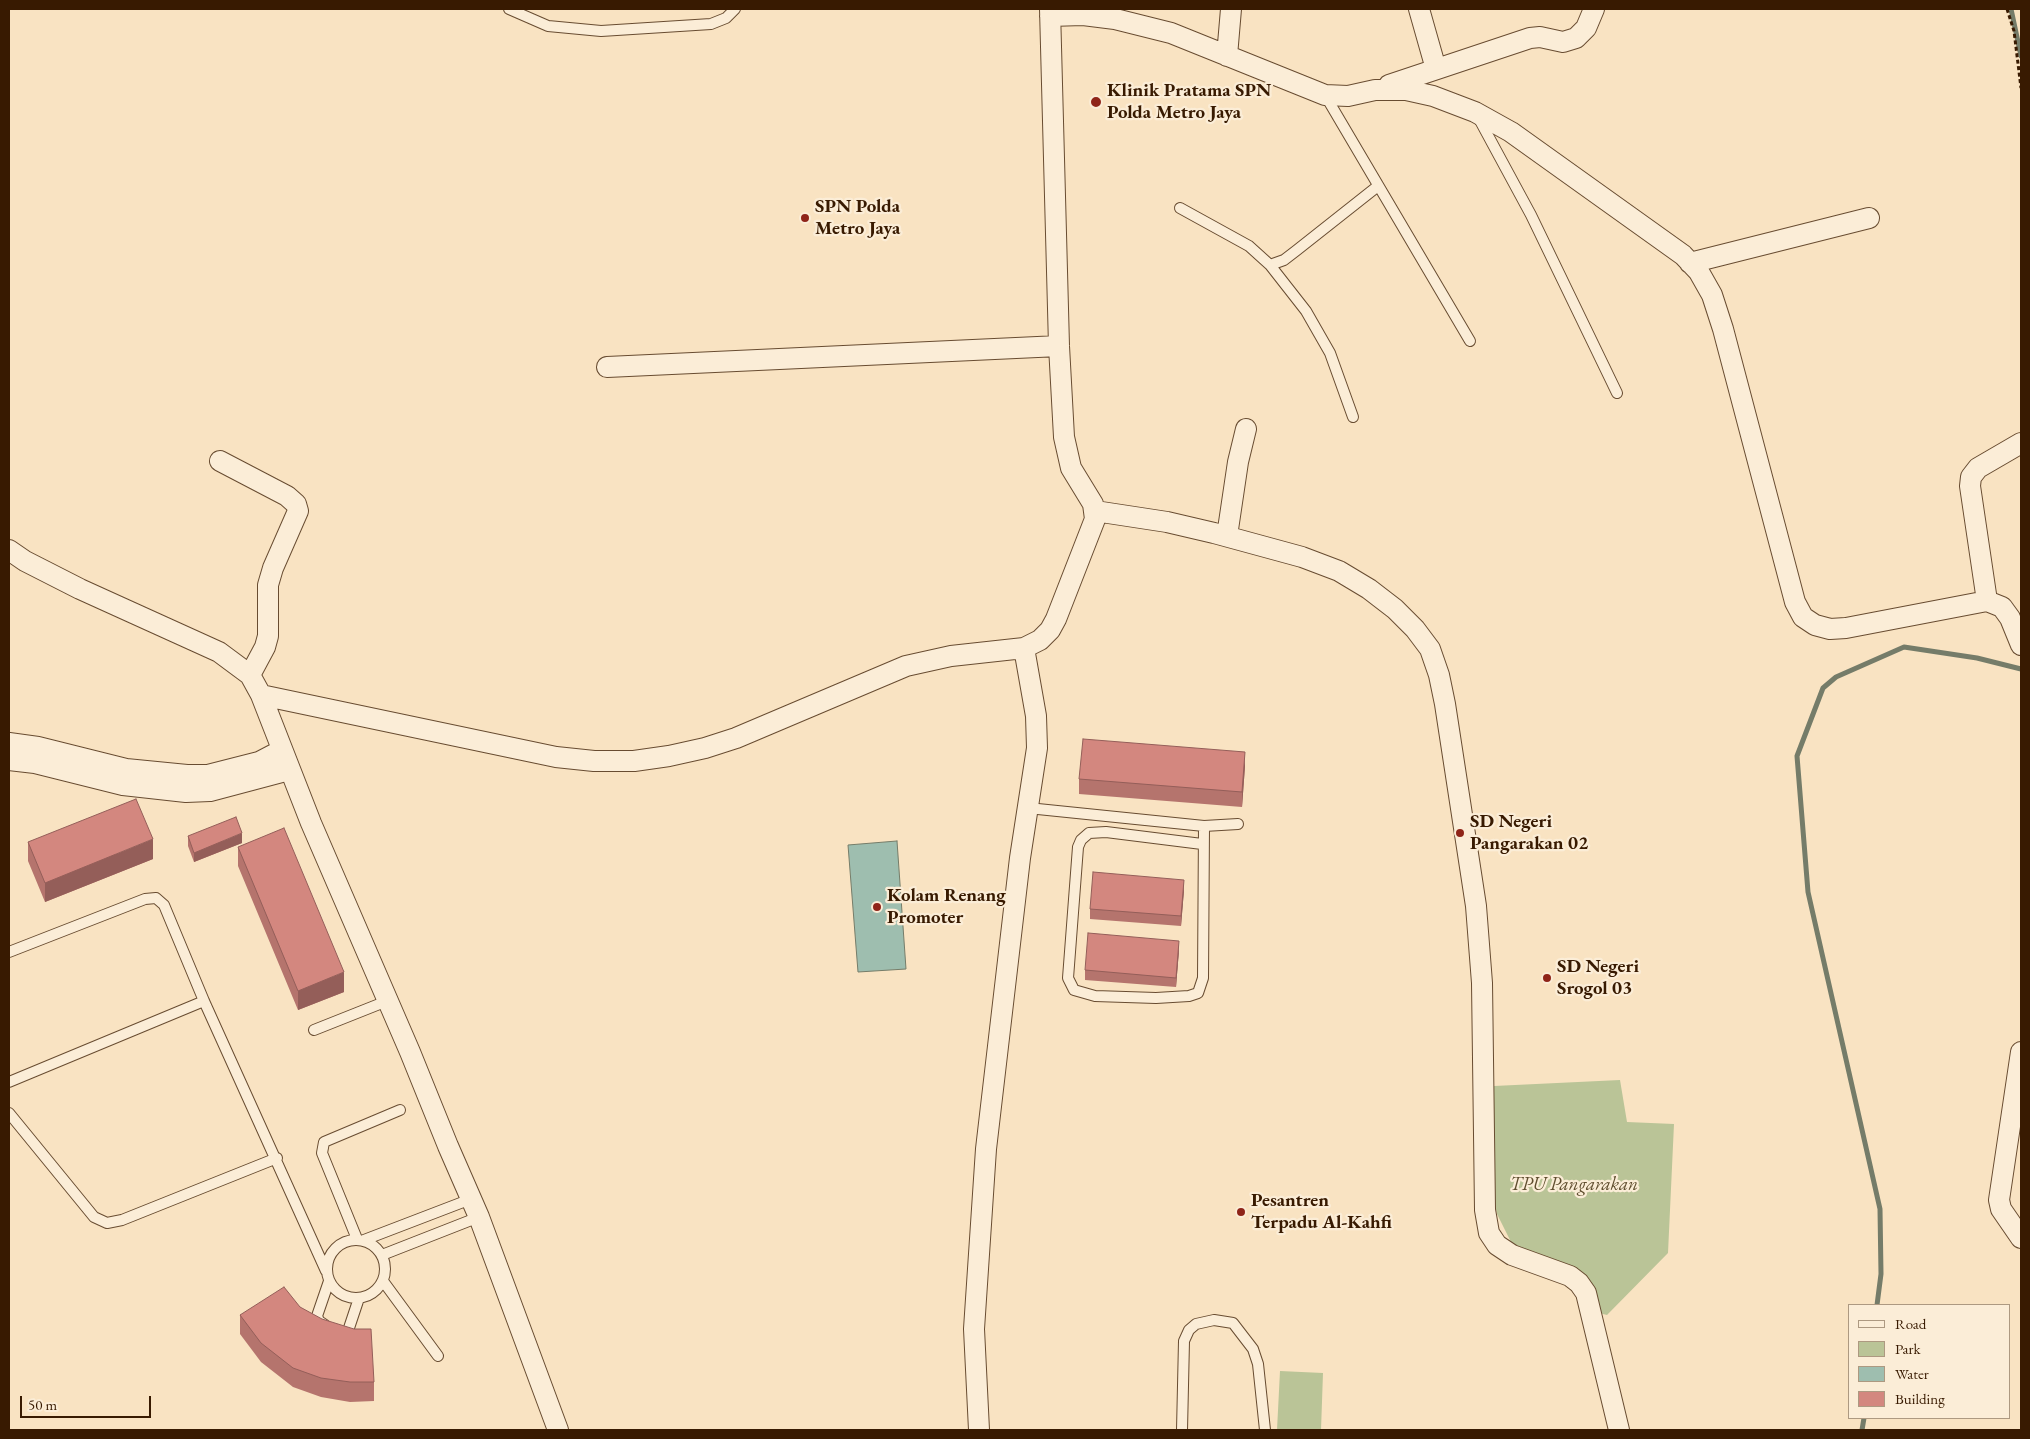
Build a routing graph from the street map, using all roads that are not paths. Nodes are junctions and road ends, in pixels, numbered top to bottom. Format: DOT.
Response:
graph roads {
  1 [pos="509,9"];
  2 [pos="735,9"];
  3 [pos="1231,9"];
  4 [pos="1419,9"];
  5 [pos="1594,9"];
  6 [pos="1050,12"];
  7 [pos="1227,56"];
  8 [pos="1436,70"];
  9 [pos="1375,90"];
  10 [pos="1325,95"];
  11 [pos="1475,112"];
  12 [pos="1378,186"];
  13 [pos="1180,208"];
  14 [pos="1869,218"];
  15 [pos="1690,263"];
  16 [pos="1270,265"];
  17 [pos="1470,341"];
  18 [pos="1058,346"];
  19 [pos="608,367"];
  20 [pos="1617,393"];
  21 [pos="1352,417"];
  22 [pos="1246,429"];
  23 [pos="2021,443"];
  24 [pos="220,461"];
  25 [pos="1095,511"];
  26 [pos="1226,536"];
  27 [pos="9,550"];
  28 [pos="1987,601"];
  29 [pos="2021,645"];
  30 [pos="1024,648"];
  31 [pos="250,674"];
  32 [pos="261,695"];
  33 [pos="9,743"];
  34 [pos="282,750"];
  35 [pos="37,755"];
  36 [pos="9,760"];
  37 [pos="289,770"];
  38 [pos="1028,808"];
  39 [pos="1238,824"];
  40 [pos="1204,826"];
  41 [pos="1202,844"];
  42 [pos="9,952"];
  43 [pos="204,1001"];
  44 [pos="387,1001"];
  45 [pos="314,1030"];
  46 [pos="2021,1052"];
  47 [pos="9,1082"];
  48 [pos="400,1110"];
  49 [pos="9,1113"];
  50 [pos="277,1158"];
  51 [pos="475,1208"];
  52 [pos="2021,1238"];
  53 [pos="360,1240"];
  54 [pos="382,1255"];
  55 [pos="326,1271"];
  56 [pos="329,1281"];
  57 [pos="383,1281"];
  58 [pos="359,1298"];
  59 [pos="438,1356"];
  60 [pos="558,1430"];
  61 [pos="979,1430"];
  62 [pos="1182,1430"];
  63 [pos="1265,1430"];
  64 [pos="1618,1430"];
  1 -- 2 [label="lane"];
  3 -- 7 [label="street"];
  4 -- 8 [label="street"];
  5 -- 8 [label="street"];
  6 -- 7 [label="street"];
  6 -- 18 [label="street"];
  7 -- 10 [label="street"];
  8 -- 9 [label="street"];
  9 -- 10 [label="street"];
  9 -- 11 [label="street"];
  10 -- 12 [label="lane"];
  11 -- 15 [label="street"];
  11 -- 20 [label="lane"];
  12 -- 16 [label="lane"];
  12 -- 17 [label="lane"];
  13 -- 16 [label="lane"];
  14 -- 15 [label="street"];
  15 -- 28 [label="street"];
  16 -- 21 [label="lane"];
  18 -- 19 [label="street"];
  18 -- 25 [label="street"];
  22 -- 26 [label="street"];
  23 -- 28 [label="street"];
  24 -- 31 [label="street"];
  25 -- 26 [label="street"];
  25 -- 30 [label="street"];
  26 -- 64 [label="street"];
  27 -- 31 [label="street"];
  28 -- 29 [label="street"];
  30 -- 32 [label="street"];
  30 -- 38 [label="street"];
  31 -- 32 [label="street"];
  32 -- 34 [label="street"];
  33 -- 35 [label="street"];
  34 -- 35 [label="street"];
  34 -- 37 [label="street"];
  35 -- 36 [label="street"];
  35 -- 37 [label="street"];
  37 -- 44 [label="street"];
  38 -- 40 [label="lane"];
  38 -- 61 [label="street"];
  39 -- 40 [label="lane"];
  40 -- 41 [label="lane"];
  41 -- 41 [label="lane"];
  42 -- 43 [label="lane"];
  43 -- 47 [label="lane"];
  43 -- 50 [label="lane"];
  44 -- 45 [label="lane"];
  44 -- 51 [label="street"];
  46 -- 52 [label="street"];
  48 -- 53 [label="lane"];
  49 -- 50 [label="lane"];
  50 -- 55 [label="lane"];
  51 -- 53 [label="lane"];
  51 -- 54 [label="lane"];
  51 -- 60 [label="street"];
  53 -- 54 [label="lane"];
  53 -- 55 [label="lane"];
  54 -- 57 [label="lane"];
  55 -- 56 [label="lane"];
  56 -- 58 [label="lane"];
  56 -- 58 [label="lane"];
  57 -- 58 [label="lane"];
  57 -- 59 [label="lane"];
  62 -- 63 [label="lane"];
}
